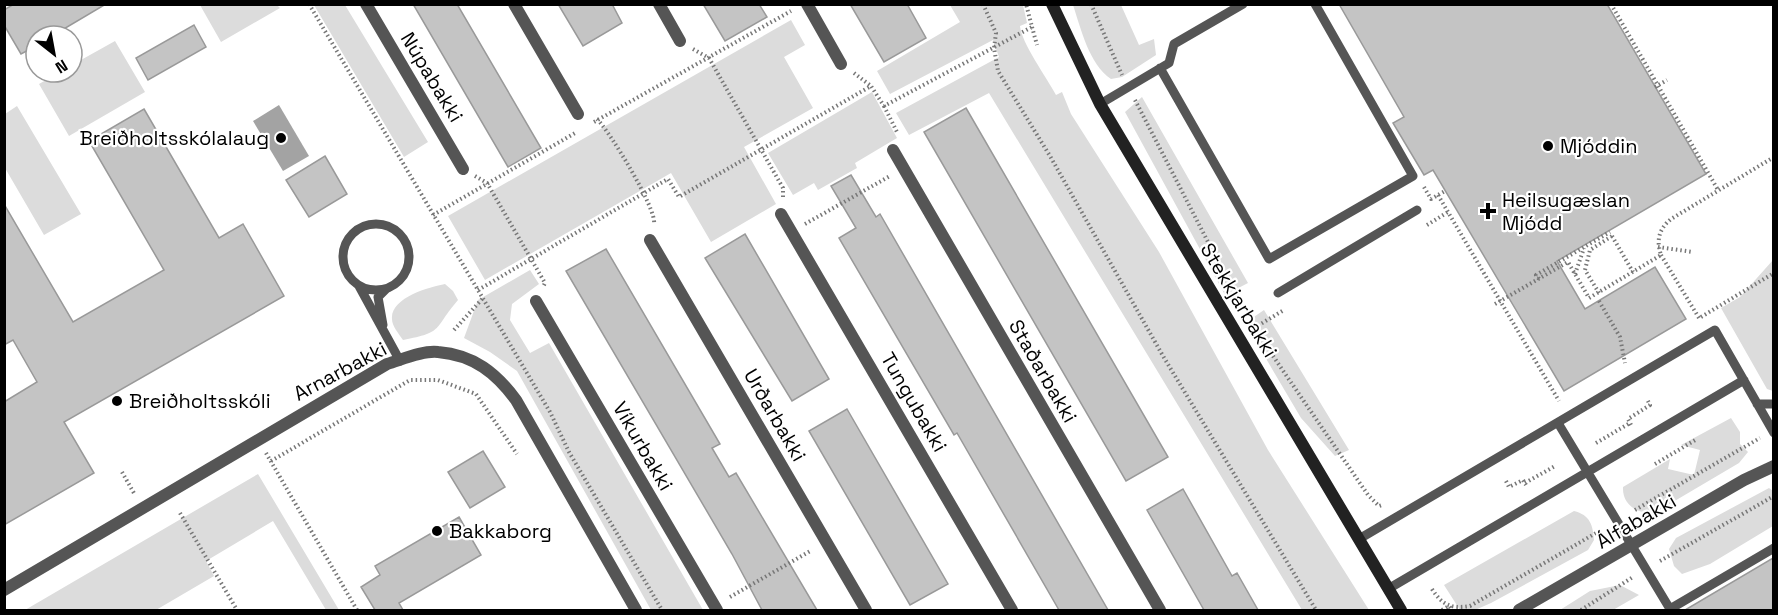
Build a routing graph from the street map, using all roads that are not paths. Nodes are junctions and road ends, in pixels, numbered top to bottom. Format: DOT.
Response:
graph roads {
  1 [pos="366,4"];
  2 [pos="514,4"];
  3 [pos="659,4"];
  4 [pos="807,4"];
  5 [pos="1052,4"];
  6 [pos="1243,4"];
  7 [pos="1315,4"];
  8 [pos="680,41"];
  9 [pos="841,64"];
  10 [pos="1160,68"];
  11 [pos="1100,104"];
  12 [pos="578,114"];
  13 [pos="893,150"];
  14 [pos="463,169"];
  15 [pos="1417,210"];
  16 [pos="781,214"];
  17 [pos="650,240"];
  18 [pos="359,286"];
  19 [pos="386,289"];
  20 [pos="1278,293"];
  21 [pos="536,301"];
  22 [pos="384,333"];
  23 [pos="400,361"];
  24 [pos="1744,380"];
  25 [pos="1757,404"];
  26 [pos="1773,404"];
  27 [pos="1558,423"];
  28 [pos="1773,433"];
  29 [pos="1773,466"];
  30 [pos="1587,472"];
  31 [pos="1359,539"];
  32 [pos="1631,546"];
  33 [pos="1773,548"];
  34 [pos="1388,589"];
  35 [pos="4,590"];
  36 [pos="715,608"];
  37 [pos="636,610"];
  38 [pos="866,610"];
  39 [pos="1012,610"];
  40 [pos="1160,610"];
  41 [pos="1401,610"];
  42 [pos="1519,610"];
  1 -- 14 [label="street, Núpabakki"];
  2 -- 12 [label="street"];
  3 -- 8 [label="street"];
  4 -- 9 [label="street"];
  5 -- 11 [label="street, Stekkjarbakki"];
  6 -- 10 [label="lane"];
  7 -- 10 [label="lane"];
  10 -- 11 [label="lane"];
  11 -- 31 [label="street, Stekkjarbakki"];
  13 -- 40 [label="street, Staðarbakki"];
  15 -- 20 [label="lane"];
  16 -- 39 [label="street, Tungubakki"];
  17 -- 38 [label="street, Urðarbakki"];
  18 -- 19 [label="lane"];
  18 -- 19 [label="lane"];
  18 -- 22 [label="lane"];
  19 -- 22 [label="lane"];
  21 -- 36 [label="street, Víkurbakki"];
  22 -- 23 [label="lane"];
  23 -- 35 [label="street, Arnarbakki"];
  23 -- 37 [label="street, Arnarbakki"];
  24 -- 25 [label="lane"];
  24 -- 27 [label="lane"];
  24 -- 30 [label="lane"];
  25 -- 26 [label="lane"];
  25 -- 28 [label="lane"];
  27 -- 30 [label="lane"];
  27 -- 31 [label="lane"];
  29 -- 32 [label="street, Álfabakki"];
  30 -- 32 [label="lane"];
  30 -- 34 [label="lane"];
  31 -- 34 [label="street, Stekkjarbakki"];
  32 -- 33 [label="lane"];
  32 -- 42 [label="street, Álfabakki"];
  34 -- 41 [label="street, Stekkjarbakki"];
}
